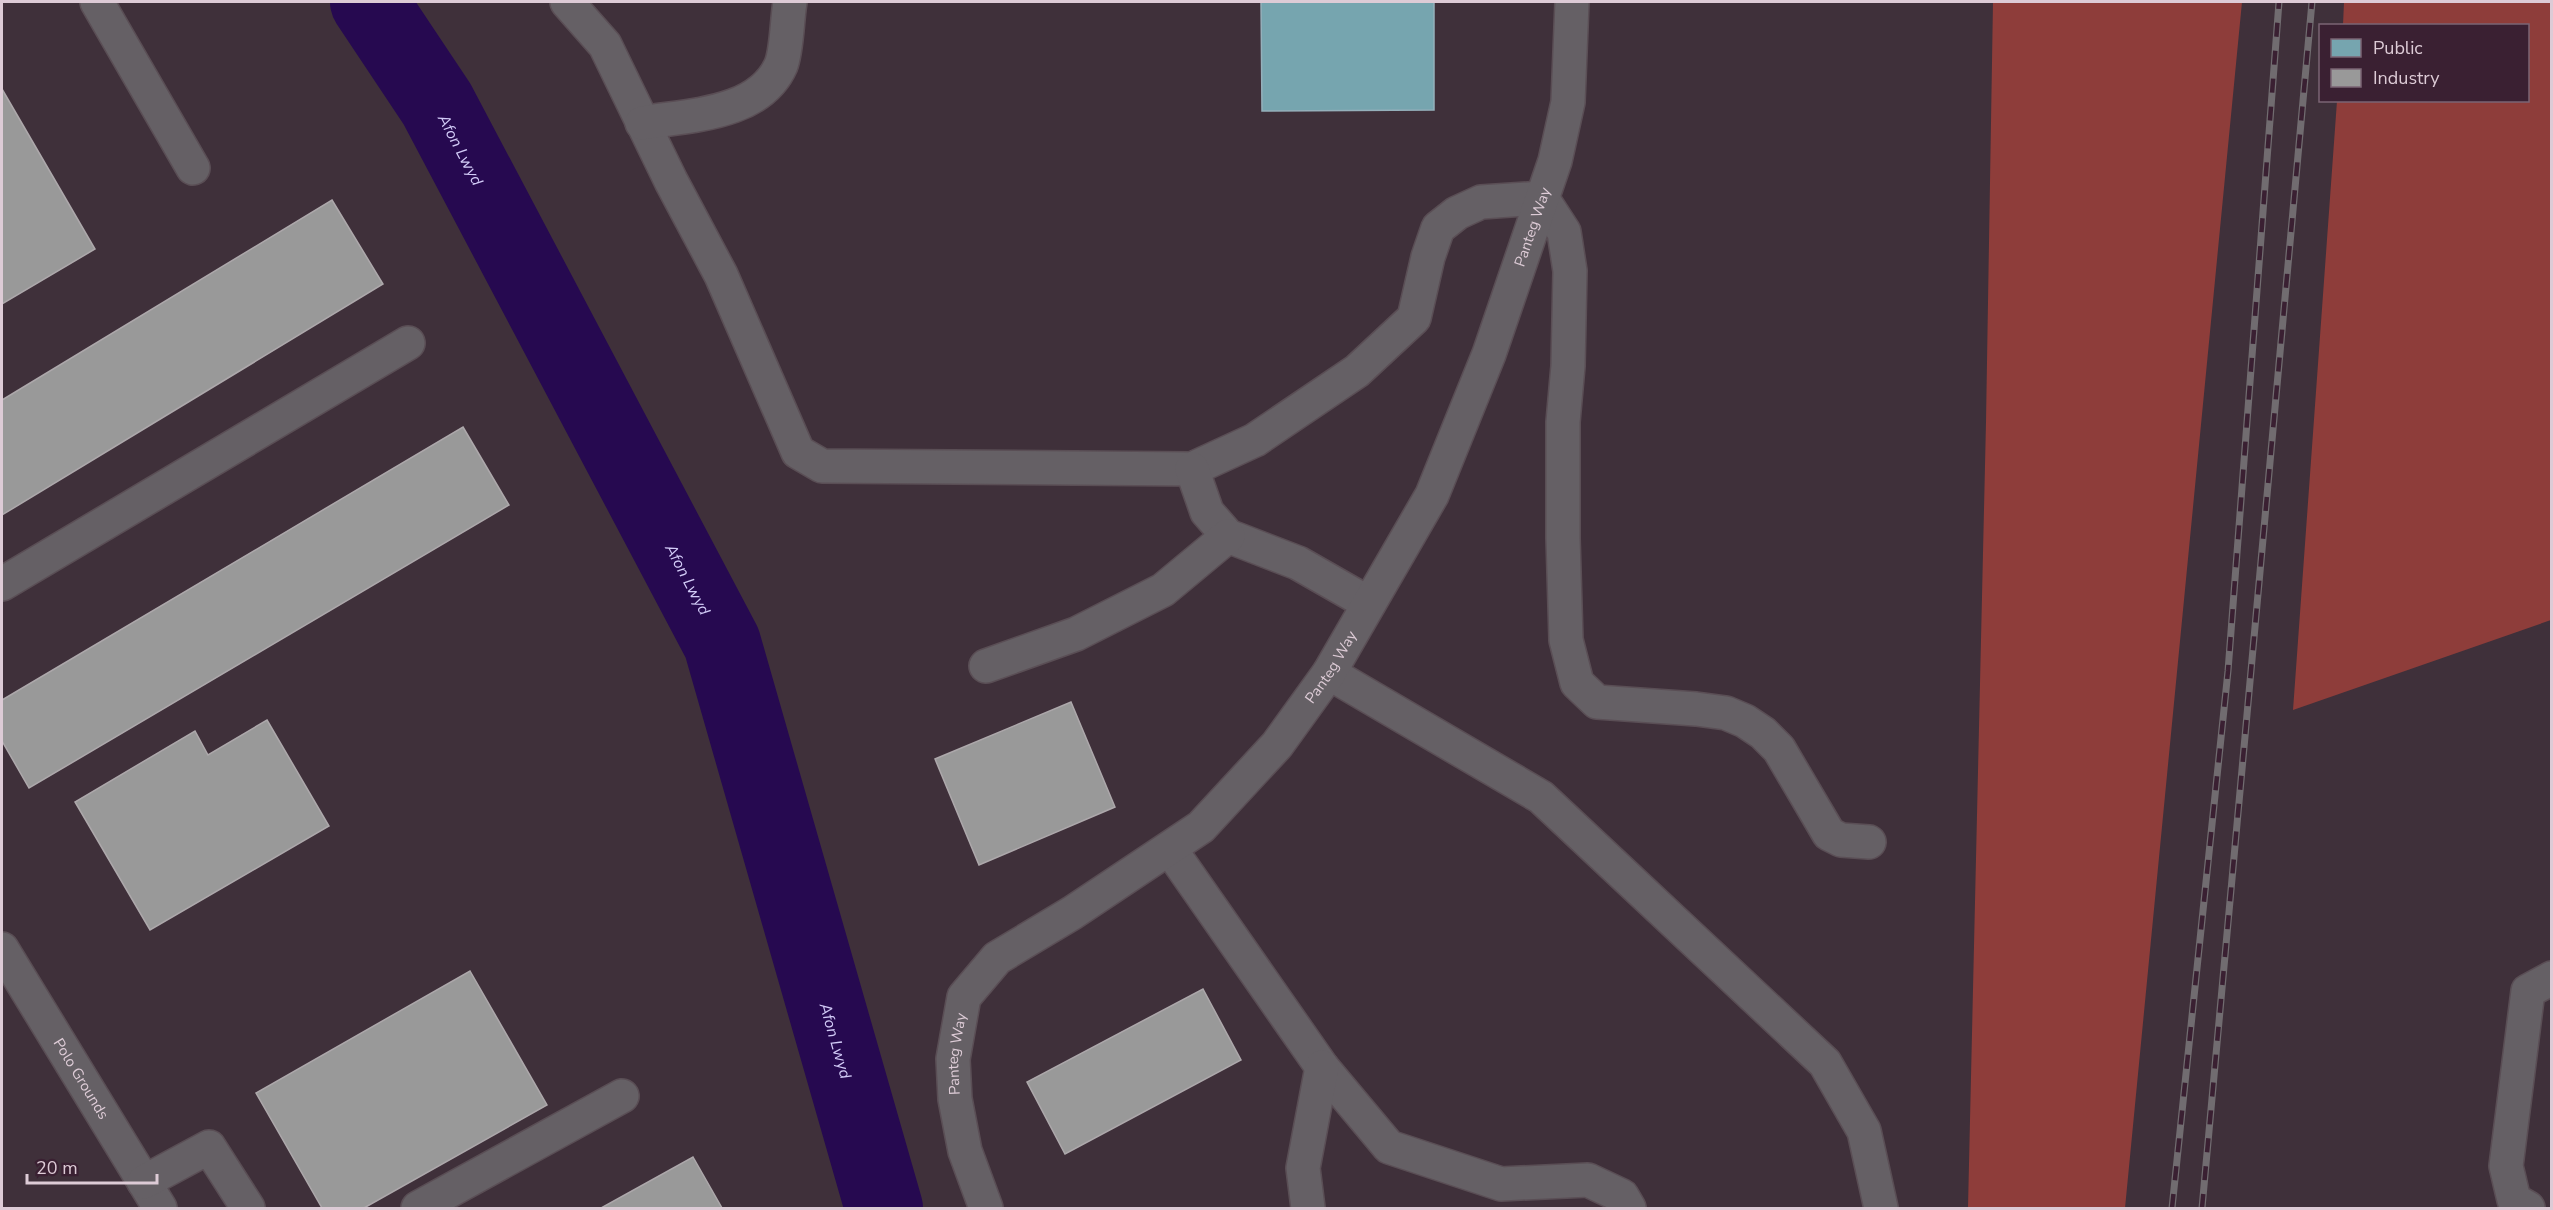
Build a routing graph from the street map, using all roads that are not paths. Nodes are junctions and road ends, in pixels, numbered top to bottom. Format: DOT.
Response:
graph roads {
  1 [pos="97,2"];
  2 [pos="567,2"];
  3 [pos="790,2"];
  4 [pos="1572,2"];
  5 [pos="642,123"];
  6 [pos="193,168"];
  7 [pos="1542,198"];
  8 [pos="408,343"];
  9 [pos="1192,469"];
  10 [pos="1228,536"];
  11 [pos="2,584"];
  12 [pos="1368,603"];
  13 [pos="986,666"];
  14 [pos="1329,673"];
  15 [pos="1869,842"];
  16 [pos="1170,849"];
  17 [pos="2,949"];
  18 [pos="2552,978"];
  19 [pos="1322,1067"];
  20 [pos="622,1096"];
  21 [pos="152,1195"];
  22 [pos="248,1209"];
  23 [pos="418,1209"];
  24 [pos="986,1209"];
  25 [pos="1308,1209"];
  26 [pos="1629,1209"];
  27 [pos="1881,1209"];
  28 [pos="2528,1209"];
  1 -- 6 [label="street"];
  2 -- 5 [label="street"];
  3 -- 5 [label="street"];
  4 -- 7 [label="street, Panteg Way"];
  5 -- 9 [label="street"];
  7 -- 9 [label="street"];
  7 -- 12 [label="street, Panteg Way"];
  7 -- 15 [label="street"];
  8 -- 11 [label="street"];
  9 -- 10 [label="street"];
  10 -- 12 [label="street"];
  10 -- 13 [label="street"];
  12 -- 14 [label="street, Panteg Way"];
  14 -- 16 [label="street, Panteg Way"];
  14 -- 27 [label="street"];
  16 -- 19 [label="street"];
  16 -- 24 [label="street, Panteg Way"];
  17 -- 21 [label="street, Polo Grounds"];
  18 -- 28 [label="street"];
  19 -- 25 [label="street"];
  19 -- 26 [label="street"];
  20 -- 23 [label="street"];
  21 -- 22 [label="street"];
}
